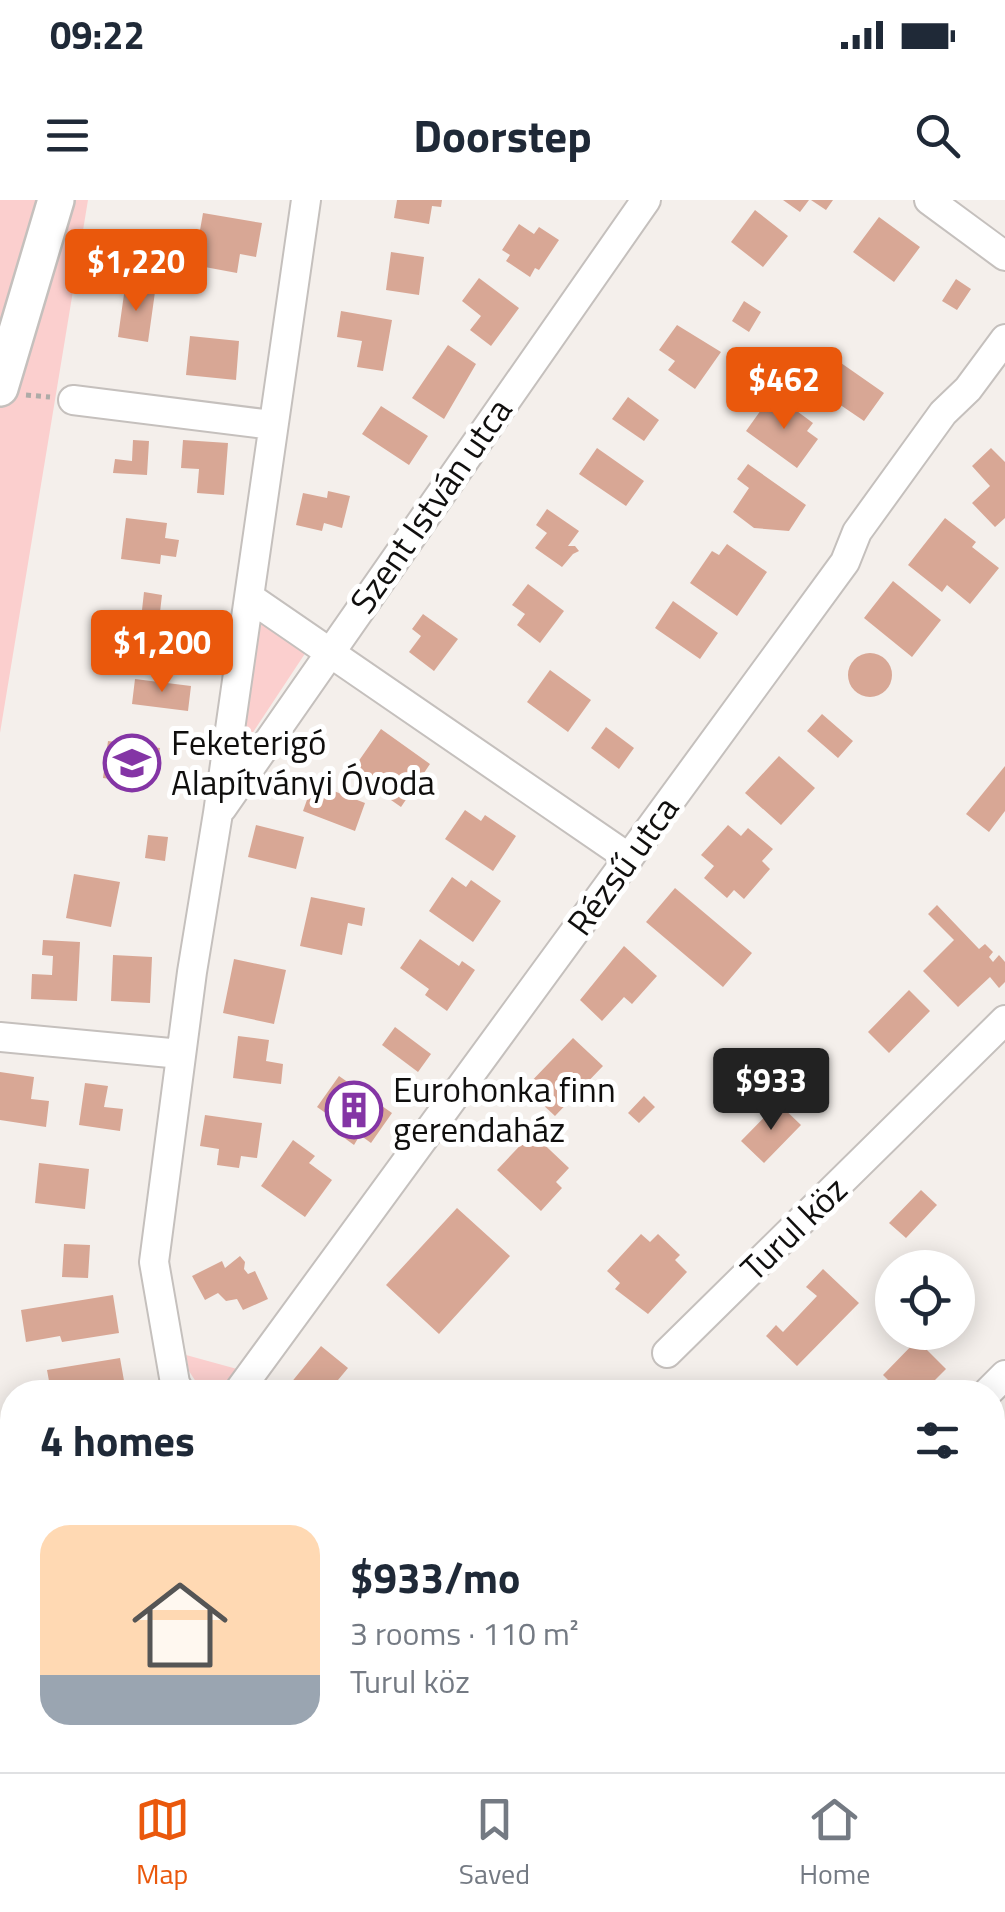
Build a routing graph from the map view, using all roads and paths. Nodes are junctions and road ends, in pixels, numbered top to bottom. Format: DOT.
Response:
graph roads {
  1 [pos="56,200"];
  2 [pos="306,200"];
  3 [pos="646,200"];
  4 [pos="929,200"];
  5 [pos="1005,256"];
  6 [pos="1005,339"];
  7 [pos="9,391"];
  8 [pos="73,400"];
  9 [pos="272,426"];
  10 [pos="249,597"];
  11 [pos="330,651"];
  12 [pos="218,813"];
  13 [pos="629,858"];
  14 [pos="1005,1020"];
  15 [pos="0,1036"];
  16 [pos="181,1054"];
  17 [pos="667,1353"];
  18 [pos="174,1380"];
  19 [pos="247,1380"];
  1 -- 7 [label="street"];
  2 -- 9 [label="street"];
  3 -- 11 [label="street, Szent István utca"];
  4 -- 5 [label="street"];
  6 -- 13 [label="street, Rézsű utca"];
  7 -- 8 [label="path"];
  8 -- 9 [label="street"];
  9 -- 10 [label="street"];
  10 -- 11 [label="street"];
  10 -- 12 [label="street"];
  11 -- 12 [label="street, Szent István utca"];
  11 -- 13 [label="street"];
  12 -- 16 [label="street"];
  13 -- 19 [label="street, Rézsű utca"];
  14 -- 17 [label="street, Turul köz"];
  15 -- 16 [label="street"];
  16 -- 18 [label="street"];
}
